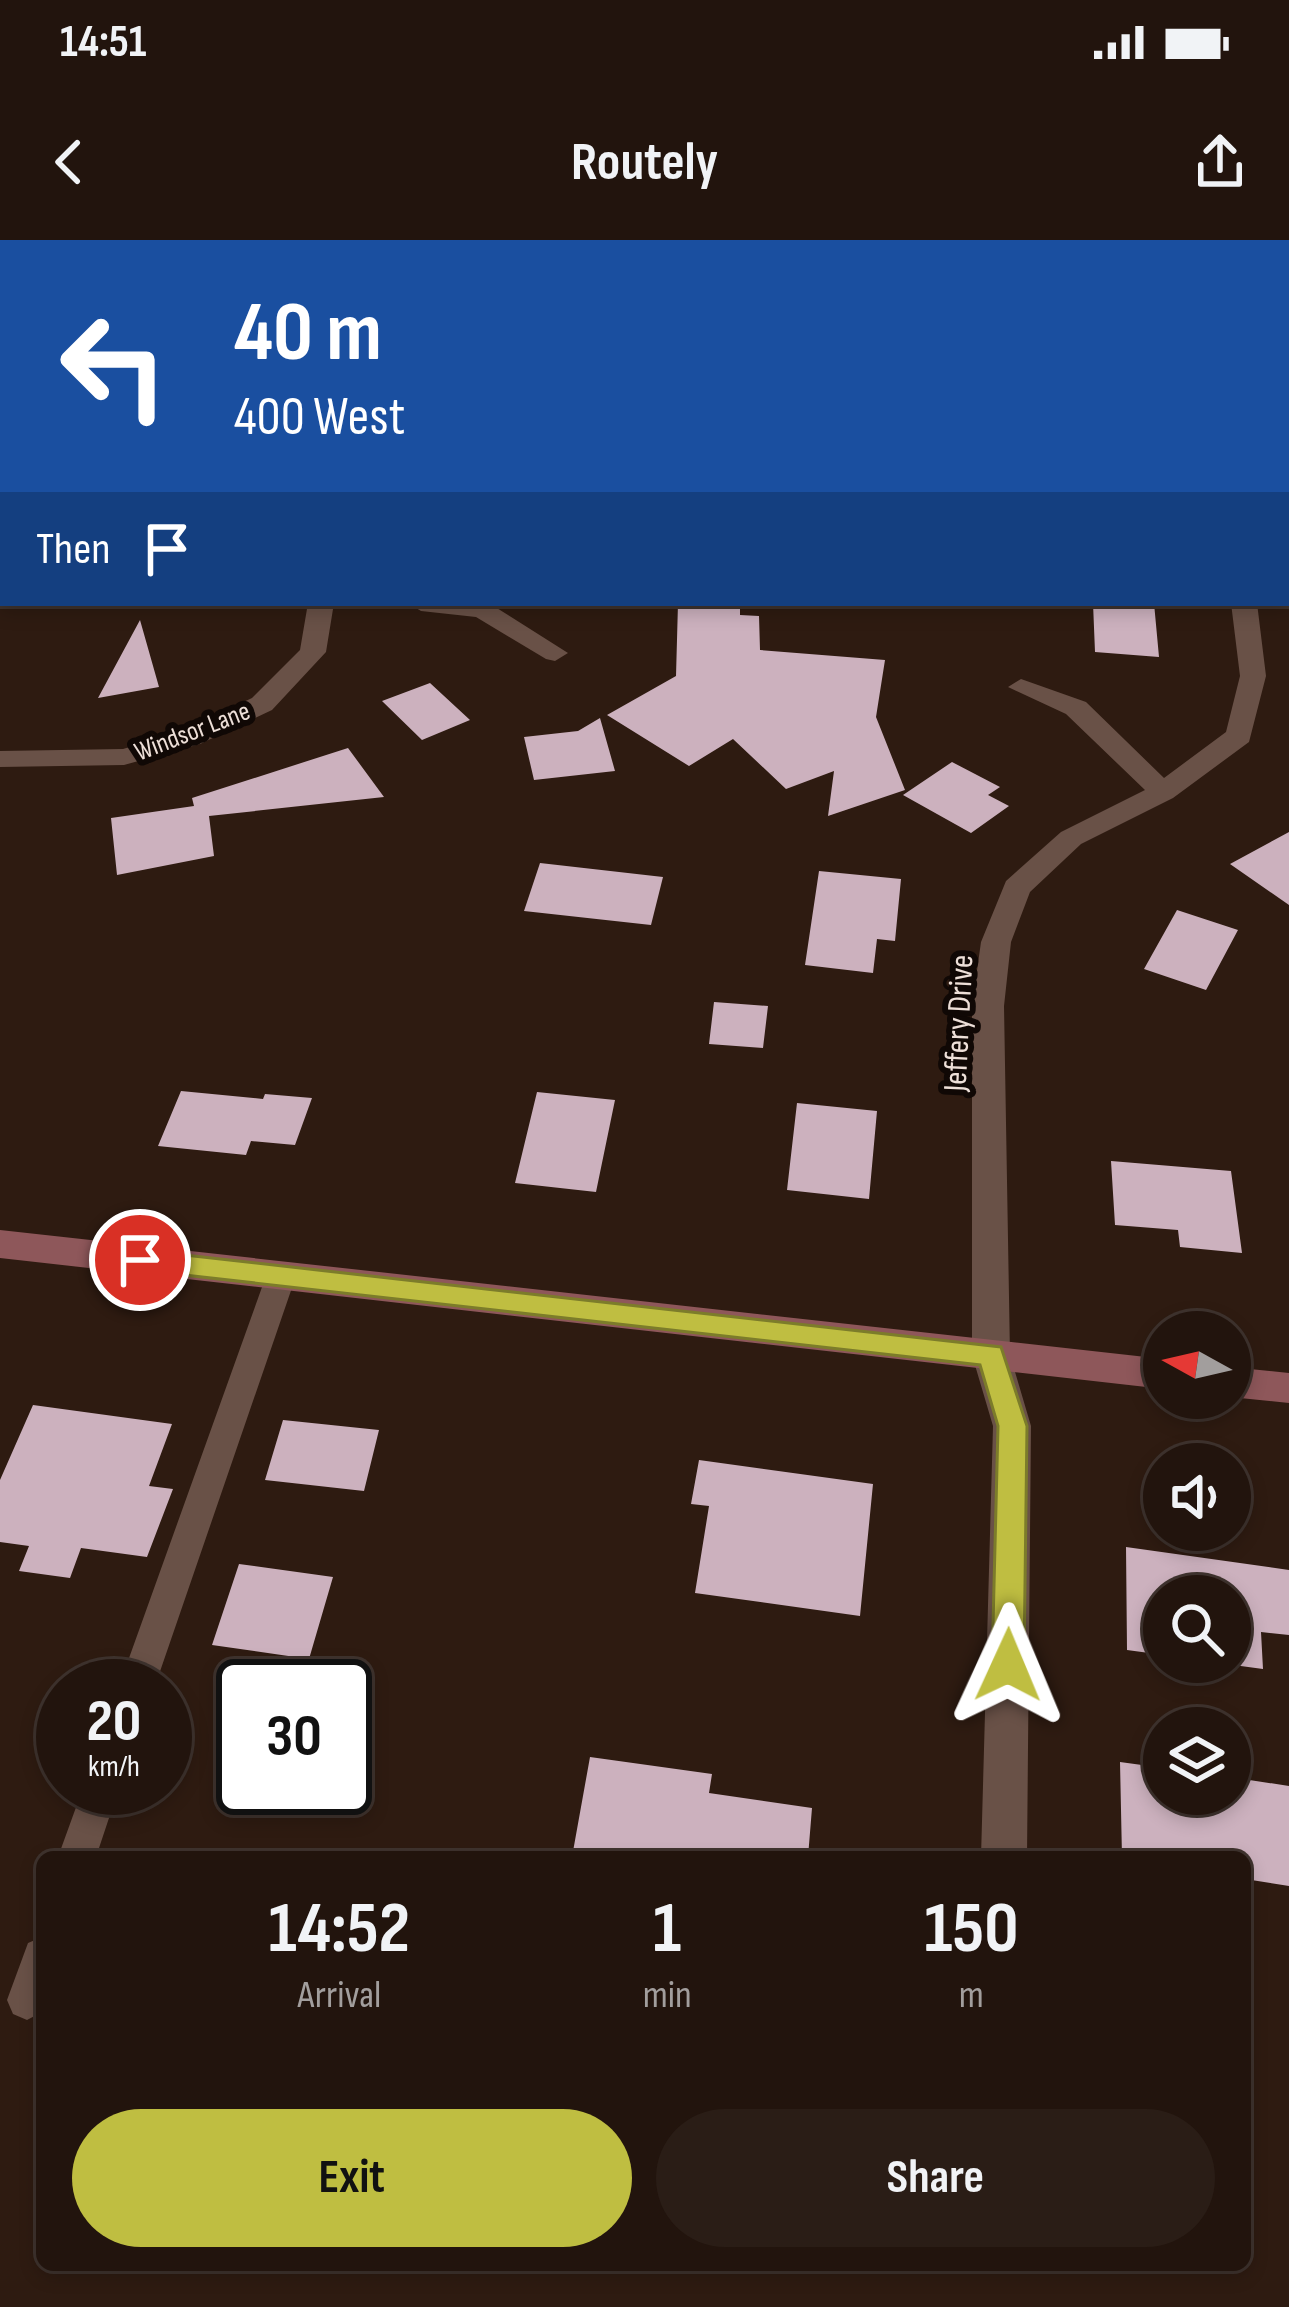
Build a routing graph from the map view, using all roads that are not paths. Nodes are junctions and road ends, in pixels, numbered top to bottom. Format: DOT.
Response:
graph roads {
  1 [pos="321,606"];
  2 [pos="448,606"];
  3 [pos="1244,606"];
  4 [pos="555,652"];
  5 [pos="1022,687"];
  6 [pos="0,758"];
  7 [pos="1162,792"];
  8 [pos="0,1244"];
  9 [pos="280,1276"];
  10 [pos="991,1355"];
  11 [pos="1143,1372"];
  12 [pos="1251,1384"];
  13 [pos="1289,1388"];
  14 [pos="146,1659"];
  15 [pos="92,1815"];
  16 [pos="79,1851"];
  17 [pos="1004,1851"];
  18 [pos="36,1974"];
  19 [pos="27,2000"];
  1 -- 6 [label="street, Windsor Lane"];
  2 -- 4 [label="street"];
  3 -- 7 [label="street, Jeffery Drive"];
  5 -- 7 [label="street"];
  7 -- 10 [label="street, Jeffery Drive"];
  8 -- 9 [label="main road"];
  9 -- 10 [label="main road"];
  9 -- 14 [label="lane"];
  10 -- 11 [label="main road"];
  10 -- 17 [label="street, Jeffery Drive"];
  12 -- 13 [label="main road"];
  15 -- 16 [label="lane"];
  18 -- 19 [label="lane"];
}
